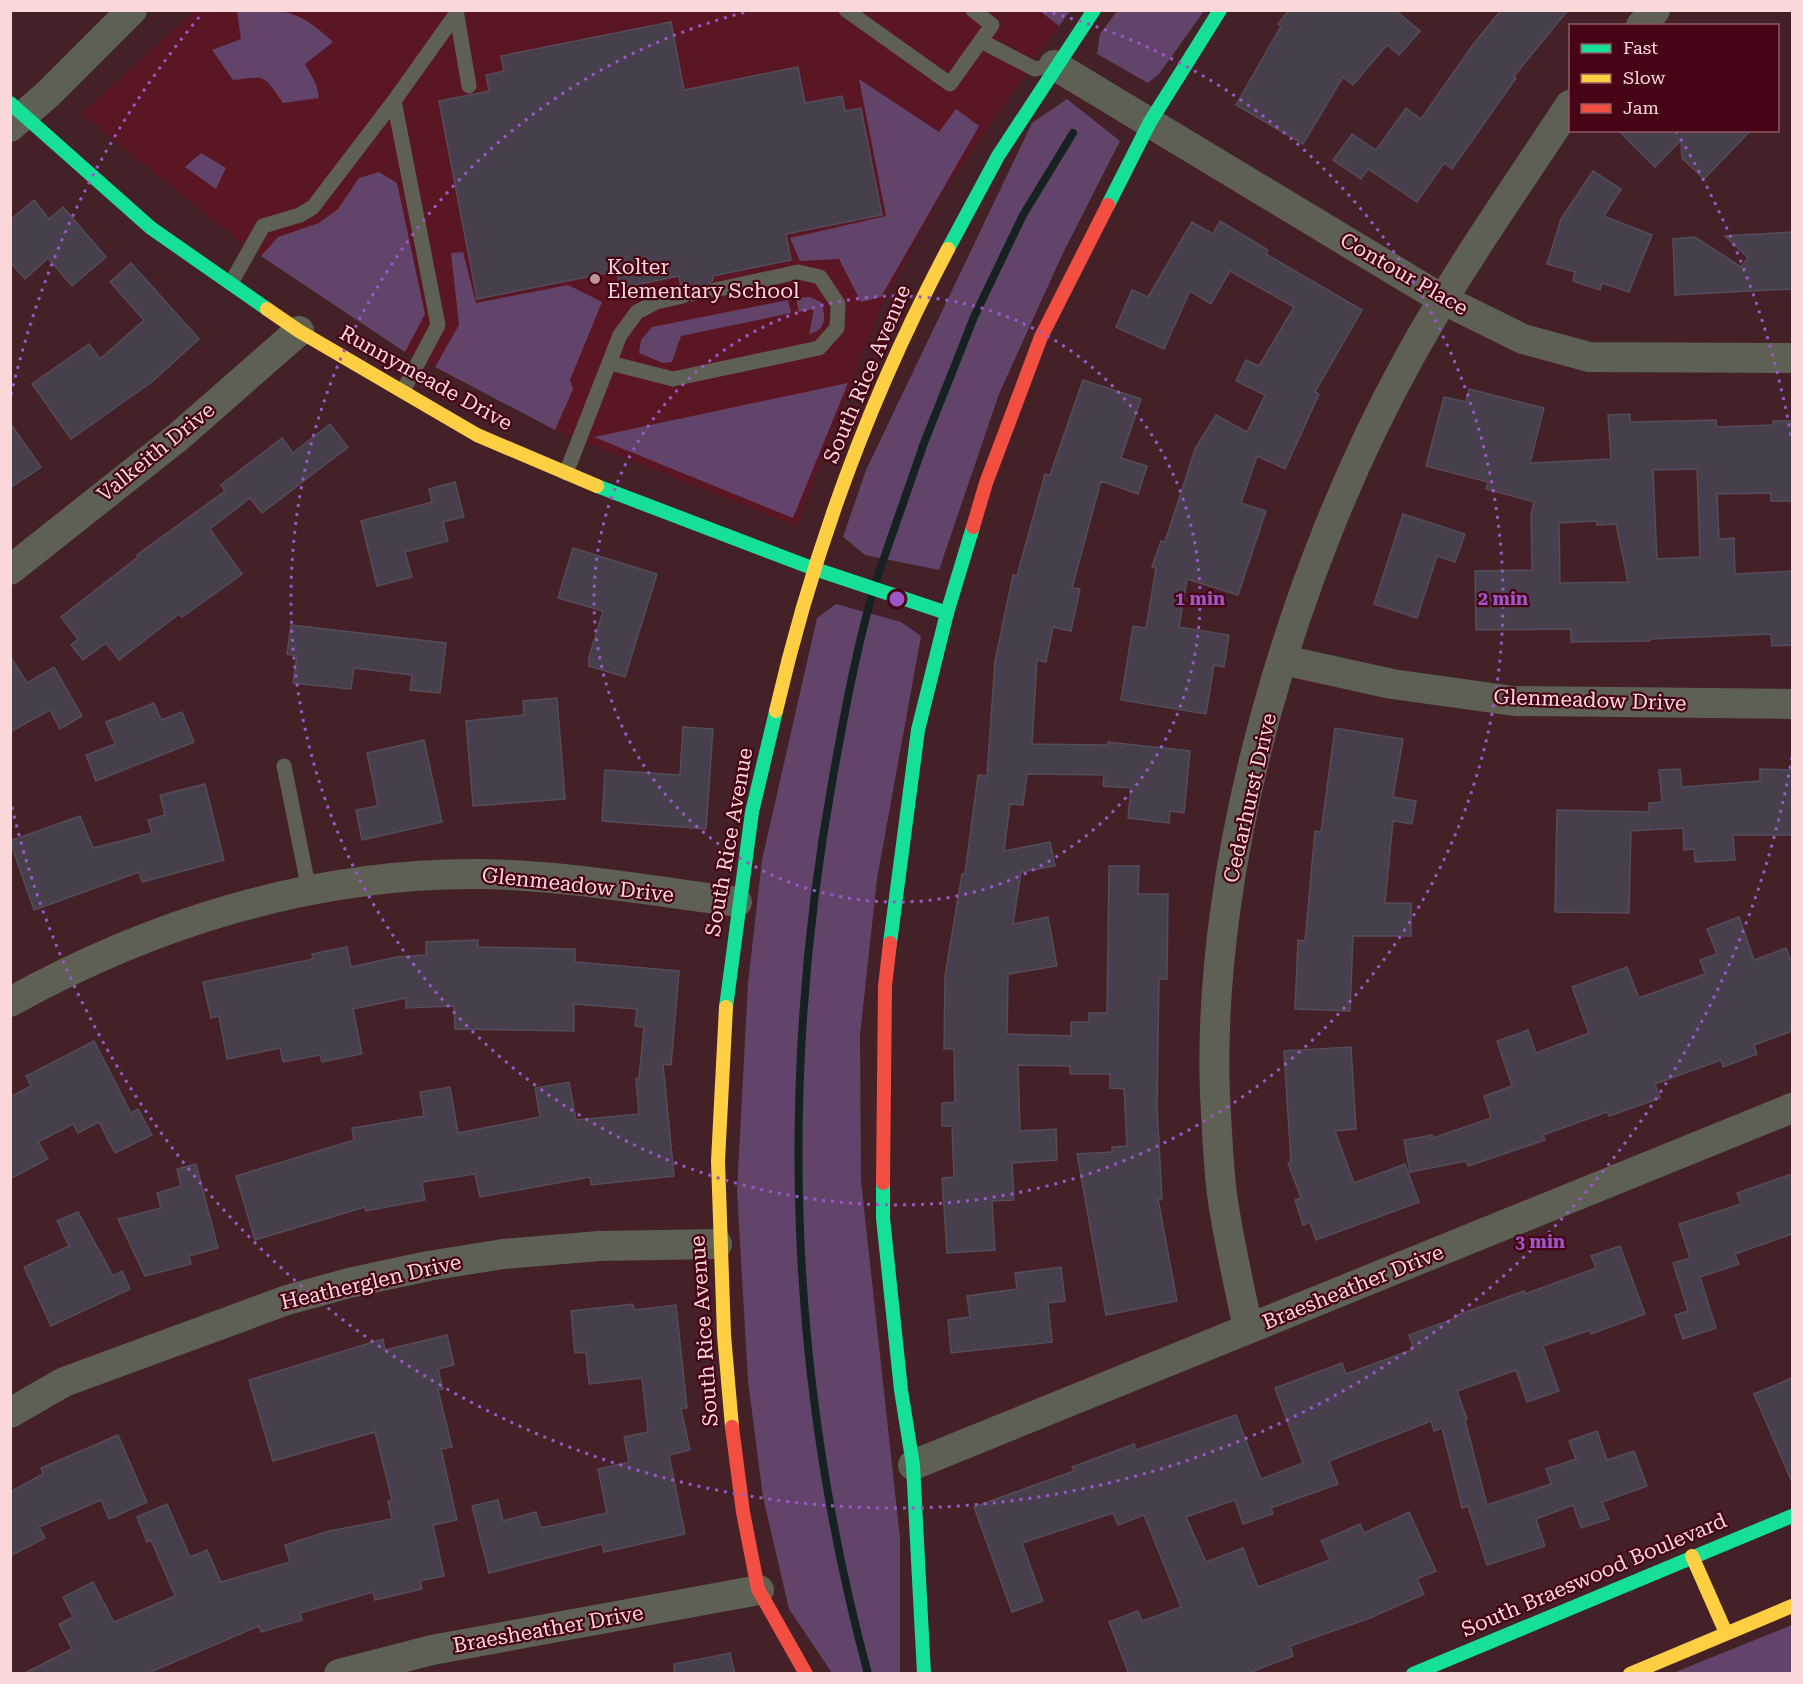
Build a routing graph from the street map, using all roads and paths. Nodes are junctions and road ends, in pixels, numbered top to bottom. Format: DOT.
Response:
graph roads {
  1 [pos="132,10"];
  2 [pos="846,10"];
  3 [pos="972,10"];
  4 [pos="1094,10"];
  5 [pos="1220,10"];
  6 [pos="1655,10"];
  7 [pos="456,12"];
  8 [pos="1643,24"];
  9 [pos="981,40"];
  10 [pos="1054,65"];
  11 [pos="469,86"];
  12 [pos="394,102"];
  13 [pos="1569,107"];
  14 [pos="15,115"];
  15 [pos="1150,122"];
  16 [pos="231,283"];
  17 [pos="715,290"];
  18 [pos="683,296"];
  19 [pos="1442,299"];
  20 [pos="299,330"];
  21 [pos="1792,358"];
  22 [pos="610,363"];
  23 [pos="403,391"];
  24 [pos="566,473"];
  25 [pos="812,568"];
  26 [pos="10,570"];
  27 [pos="947,613"];
  28 [pos="1282,660"];
  29 [pos="1792,704"];
  30 [pos="284,766"];
  31 [pos="309,890"];
  32 [pos="737,902"];
  33 [pos="10,1002"];
  34 [pos="1792,1108"];
  35 [pos="717,1244"];
  36 [pos="1248,1329"];
  37 [pos="10,1413"];
  38 [pos="913,1465"];
  39 [pos="1792,1516"];
  40 [pos="1692,1556"];
  41 [pos="759,1590"];
  42 [pos="1792,1606"];
  43 [pos="1726,1633"];
  44 [pos="339,1674"];
  45 [pos="806,1674"];
  46 [pos="924,1674"];
  47 [pos="1413,1674"];
  48 [pos="1630,1674"];
  1 -- 14 [label="street"];
  2 -- 9 [label="lane"];
  3 -- 9 [label="lane"];
  4 -- 10 [label="street, South Rice Avenue"];
  5 -- 15 [label="street"];
  6 -- 8 [label="street"];
  7 -- 11 [label="lane"];
  7 -- 12 [label="lane"];
  9 -- 10 [label="lane"];
  10 -- 15 [label="street, Contour Place"];
  10 -- 25 [label="street, South Rice Avenue"];
  12 -- 16 [label="lane"];
  12 -- 23 [label="lane"];
  13 -- 19 [label="street, Cedarhurst Drive"];
  14 -- 16 [label="street, Runnymeade Drive"];
  15 -- 19 [label="street, Contour Place"];
  15 -- 27 [label="street"];
  16 -- 20 [label="street, Runnymeade Drive"];
  17 -- 22 [label="lane"];
  18 -- 22 [label="lane"];
  19 -- 21 [label="street, Contour Place"];
  19 -- 28 [label="street, Cedarhurst Drive"];
  20 -- 23 [label="street, Runnymeade Drive"];
  20 -- 26 [label="street, Valkeith Drive"];
  22 -- 24 [label="lane"];
  23 -- 24 [label="street, Runnymeade Drive"];
  24 -- 25 [label="street, Runnymeade Drive"];
  25 -- 27 [label="street, Runnymeade Drive"];
  25 -- 32 [label="street, South Rice Avenue"];
  27 -- 38 [label="street"];
  28 -- 29 [label="street, Glenmeadow Drive"];
  28 -- 36 [label="street, Cedarhurst Drive"];
  30 -- 31 [label="lane"];
  31 -- 32 [label="street, Glenmeadow Drive"];
  31 -- 33 [label="street, Glenmeadow Drive"];
  32 -- 35 [label="street, South Rice Avenue"];
  34 -- 36 [label="street, Braesheather Drive"];
  35 -- 37 [label="street, Heatherglen Drive"];
  35 -- 41 [label="street, South Rice Avenue"];
  36 -- 38 [label="street, Braesheather Drive"];
  38 -- 46 [label="street"];
  39 -- 40 [label="street, South Braeswood Boulevard"];
  40 -- 43 [label="street"];
  40 -- 47 [label="street, South Braeswood Boulevard"];
  41 -- 44 [label="street, Braesheather Drive"];
  41 -- 45 [label="street, South Rice Avenue"];
  42 -- 43 [label="street"];
  43 -- 48 [label="street"];
}
